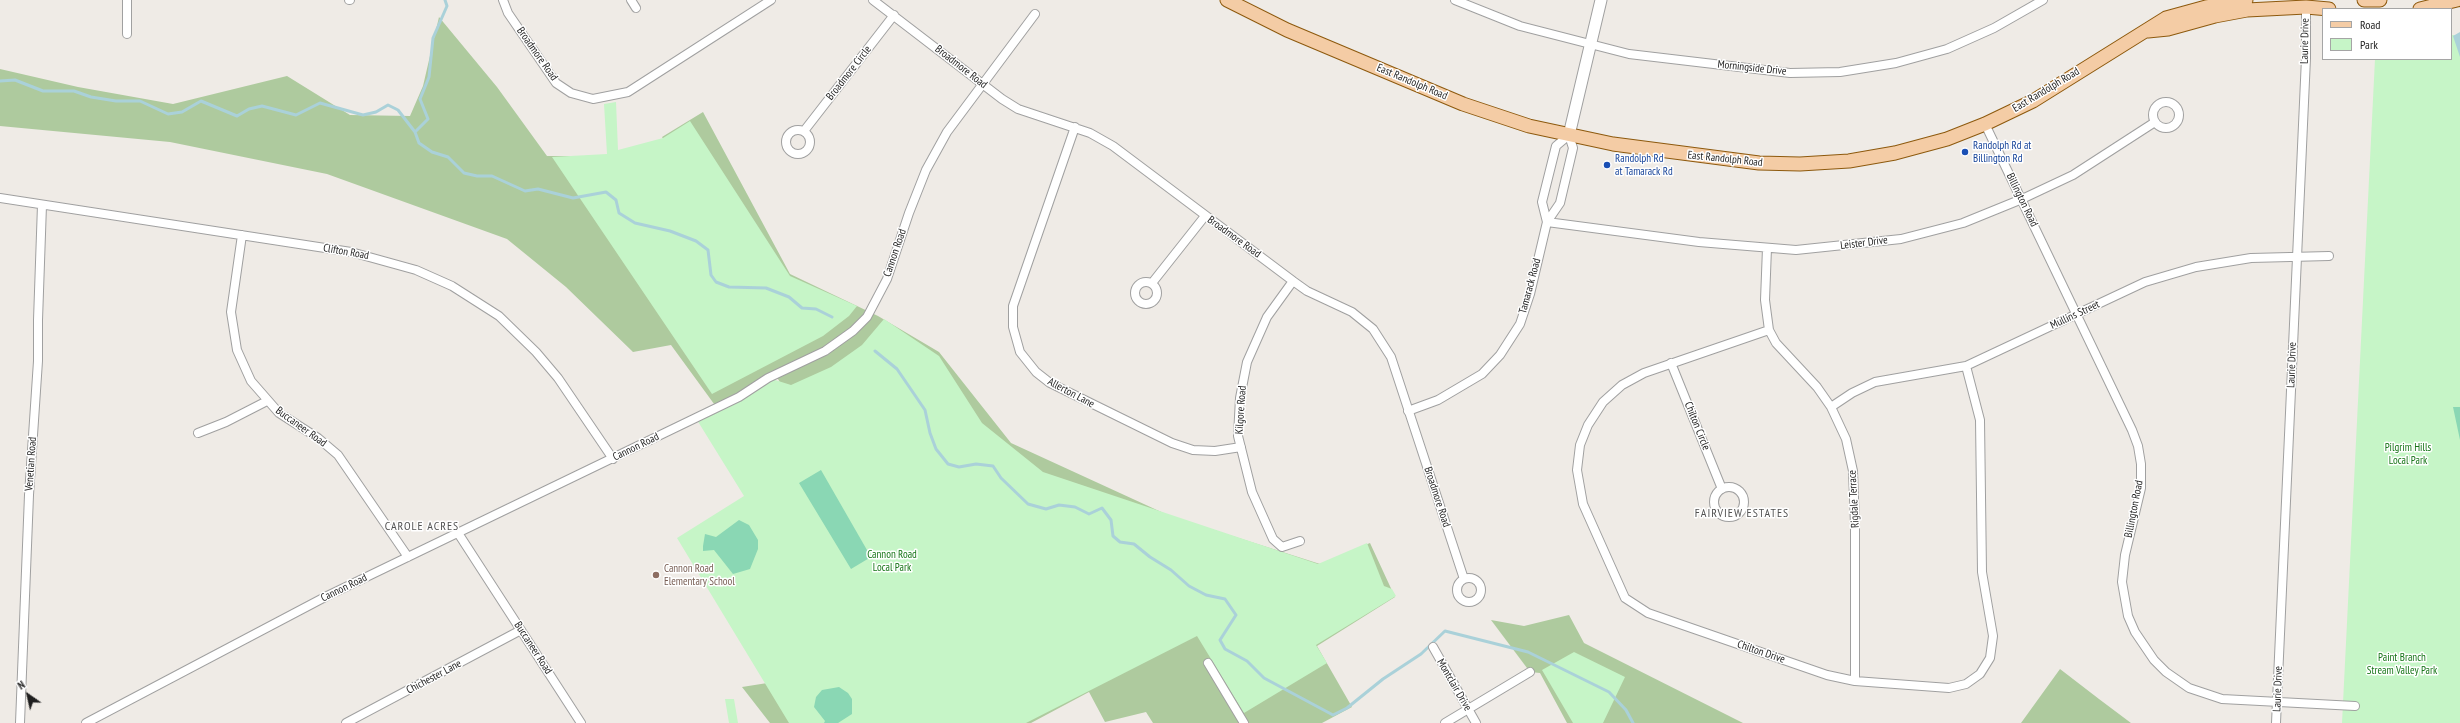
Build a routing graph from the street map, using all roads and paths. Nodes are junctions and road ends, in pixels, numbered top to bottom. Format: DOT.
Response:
graph roads {
  1 [pos="127,0"];
  2 [pos="503,0"];
  3 [pos="631,0"];
  4 [pos="771,0"];
  5 [pos="873,0"];
  6 [pos="1227,0"];
  7 [pos="1455,0"];
  8 [pos="1601,0"];
  9 [pos="2042,0"];
  10 [pos="2246,0"];
  11 [pos="2364,0"];
  12 [pos="2380,0"];
  13 [pos="2457,0"];
  14 [pos="2306,7"];
  15 [pos="636,8"];
  16 [pos="2322,8"];
  17 [pos="2424,8"];
  18 [pos="1036,14"];
  19 [pos="894,15"];
  20 [pos="2148,30"];
  21 [pos="127,34"];
  22 [pos="1591,45"];
  23 [pos="982,83"];
  24 [pos="2155,122"];
  25 [pos="1985,124"];
  26 [pos="1075,127"];
  27 [pos="804,131"];
  28 [pos="1569,135"];
  29 [pos="0,198"];
  30 [pos="2022,199"];
  31 [pos="42,204"];
  32 [pos="1205,216"];
  33 [pos="1547,222"];
  34 [pos="242,236"];
  35 [pos="1767,248"];
  36 [pos="2329,256"];
  37 [pos="2296,258"];
  38 [pos="1293,281"];
  39 [pos="1152,283"];
  40 [pos="2077,314"];
  41 [pos="1769,330"];
  42 [pos="1671,363"];
  43 [pos="1966,366"];
  44 [pos="267,401"];
  45 [pos="1831,407"];
  46 [pos="1408,411"];
  47 [pos="198,434"];
  48 [pos="1241,447"];
  49 [pos="613,459"];
  50 [pos="1722,489"];
  51 [pos="458,534"];
  52 [pos="1300,541"];
  53 [pos="408,557"];
  54 [pos="1464,579"];
  55 [pos="521,630"];
  56 [pos="1433,647"];
  57 [pos="1208,663"];
  58 [pos="1530,672"];
  59 [pos="1855,681"];
  60 [pos="2277,702"];
  61 [pos="2355,706"];
  62 [pos="1468,709"];
  63 [pos="20,723"];
  64 [pos="86,723"];
  65 [pos="346,723"];
  66 [pos="581,723"];
  67 [pos="1244,723"];
  68 [pos="1445,723"];
  69 [pos="1476,723"];
  70 [pos="2276,723"];
  1 -- 21 [label="street"];
  2 -- 4 [label="street, Broadmore Road"];
  3 -- 15 [label="street"];
  5 -- 19 [label="street, Broadmore Road"];
  6 -- 28 [label="main road, East Randolph Road"];
  7 -- 22 [label="street, Morningside Drive"];
  8 -- 22 [label="street, Tamarack Road"];
  9 -- 22 [label="street, Morningside Drive"];
  10 -- 20 [label="main road, East Randolph Road"];
  11 -- 12 [label="main road"];
  13 -- 17 [label="main road"];
  14 -- 16 [label="main road, East Randolph Road"];
  14 -- 20 [label="main road, East Randolph Road"];
  14 -- 37 [label="street, Laurie Drive"];
  18 -- 23 [label="street, Cannon Road"];
  19 -- 23 [label="street, Broadmore Road"];
  19 -- 27 [label="street, Broadmore Circle"];
  20 -- 25 [label="main road, East Randolph Road"];
  22 -- 28 [label="street, Tamarack Road"];
  23 -- 26 [label="street, Broadmore Road"];
  23 -- 49 [label="street, Cannon Road"];
  24 -- 30 [label="street, Leister Drive"];
  25 -- 28 [label="main road, East Randolph Road"];
  25 -- 30 [label="street, Billington Road"];
  26 -- 32 [label="street, Broadmore Road"];
  26 -- 48 [label="street, Allerton Lane"];
  28 -- 33 [label="street, Tamarack Road"];
  28 -- 33 [label="street, Tamarack Road"];
  29 -- 31 [label="street, Clifton Road"];
  30 -- 35 [label="street, Leister Drive"];
  30 -- 40 [label="street, Billington Road"];
  31 -- 34 [label="street, Clifton Road"];
  31 -- 63 [label="street, Venetian Road"];
  32 -- 38 [label="street, Broadmore Road"];
  32 -- 39 [label="street"];
  33 -- 35 [label="street, Leister Drive"];
  33 -- 46 [label="street, Tamarack Road"];
  34 -- 44 [label="street, Buccaneer Road"];
  34 -- 49 [label="street, Clifton Road"];
  35 -- 41 [label="street, Rigdale Terrace"];
  36 -- 37 [label="street, Mullins Street"];
  37 -- 40 [label="street, Mullins Street"];
  37 -- 60 [label="street, Laurie Drive"];
  38 -- 46 [label="street, Broadmore Road"];
  38 -- 48 [label="street, Kilgore Road"];
  40 -- 43 [label="street, Mullins Street"];
  40 -- 60 [label="street, Billington Road"];
  41 -- 42 [label="street, Chilton Drive"];
  41 -- 45 [label="street, Rigdale Terrace"];
  42 -- 50 [label="street, Chilton Circle"];
  42 -- 59 [label="street, Chilton Drive"];
  43 -- 45 [label="street, Mullins Street"];
  43 -- 59 [label="street, Chilton Drive"];
  44 -- 47 [label="street"];
  44 -- 53 [label="street, Buccaneer Road"];
  45 -- 59 [label="street, Rigdale Terrace"];
  46 -- 54 [label="street, Broadmore Road"];
  48 -- 52 [label="street, Kilgore Road"];
  49 -- 51 [label="street, Cannon Road"];
  51 -- 53 [label="street, Cannon Road"];
  51 -- 55 [label="street, Buccaneer Road"];
  53 -- 64 [label="street, Cannon Road"];
  55 -- 65 [label="street, Chichester Lane"];
  55 -- 66 [label="street, Buccaneer Road"];
  56 -- 62 [label="street, Montclair Drive"];
  57 -- 67 [label="street"];
  58 -- 62 [label="street"];
  60 -- 61 [label="street, Billington Road"];
  60 -- 70 [label="street, Laurie Drive"];
  62 -- 68 [label="street"];
  62 -- 69 [label="street, Montclair Drive"];
}
